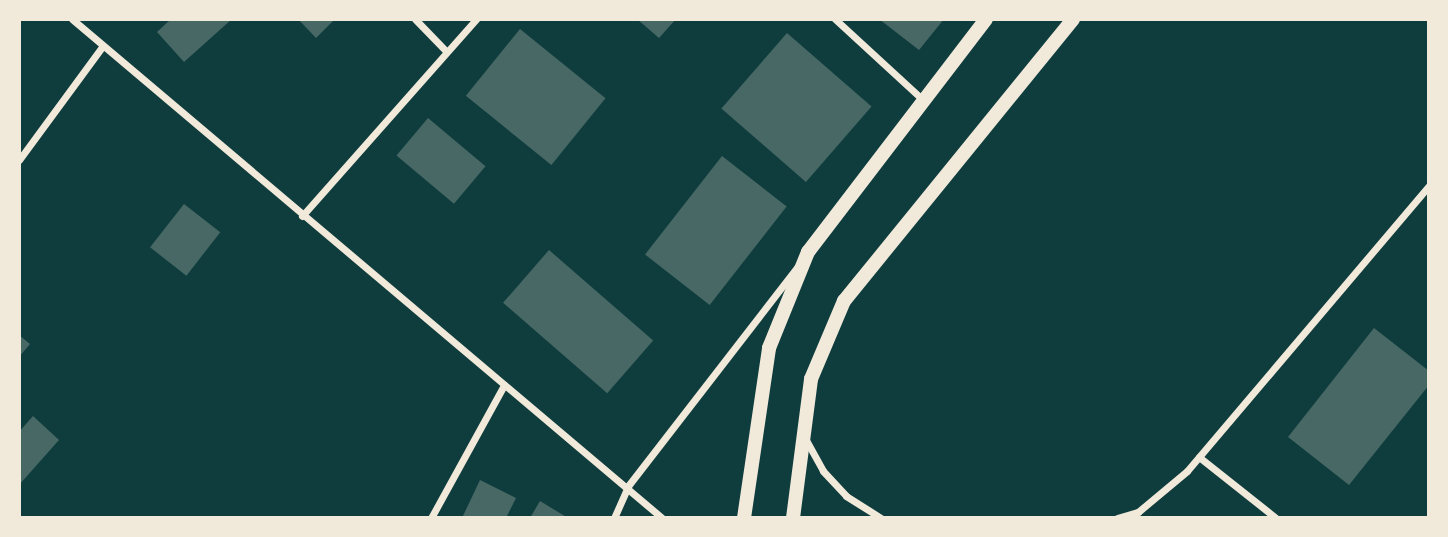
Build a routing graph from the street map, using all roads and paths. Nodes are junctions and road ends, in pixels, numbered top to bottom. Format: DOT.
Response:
graph roads {
  1 [pos="72,19"];
  2 [pos="415,19"];
  3 [pos="476,19"];
  4 [pos="835,19"];
  5 [pos="986,19"];
  6 [pos="1073,19"];
  7 [pos="102,47"];
  8 [pos="446,51"];
  9 [pos="923,100"];
  10 [pos="19,160"];
  11 [pos="1429,186"];
  12 [pos="302,216"];
  13 [pos="808,252"];
  14 [pos="504,385"];
  15 [pos="803,436"];
  16 [pos="1199,457"];
  17 [pos="628,486"];
  18 [pos="1138,515"];
  19 [pos="431,518"];
  20 [pos="614,518"];
  21 [pos="662,518"];
  22 [pos="744,518"];
  23 [pos="793,518"];
  24 [pos="881,518"];
  25 [pos="1117,518"];
  26 [pos="1276,518"];
  1 -- 7 [label="street"];
  2 -- 8 [label="street"];
  3 -- 8 [label="street"];
  4 -- 9 [label="street"];
  5 -- 9 [label="main road"];
  6 -- 15 [label="main road"];
  7 -- 10 [label="street"];
  7 -- 12 [label="street"];
  8 -- 12 [label="street"];
  9 -- 13 [label="main road"];
  11 -- 16 [label="street"];
  12 -- 14 [label="street"];
  13 -- 17 [label="street"];
  13 -- 22 [label="main road"];
  14 -- 17 [label="street"];
  14 -- 19 [label="street"];
  15 -- 23 [label="main road"];
  15 -- 24 [label="street"];
  16 -- 18 [label="street"];
  16 -- 26 [label="street"];
  17 -- 20 [label="street"];
  17 -- 21 [label="street"];
  18 -- 25 [label="street"];
}
